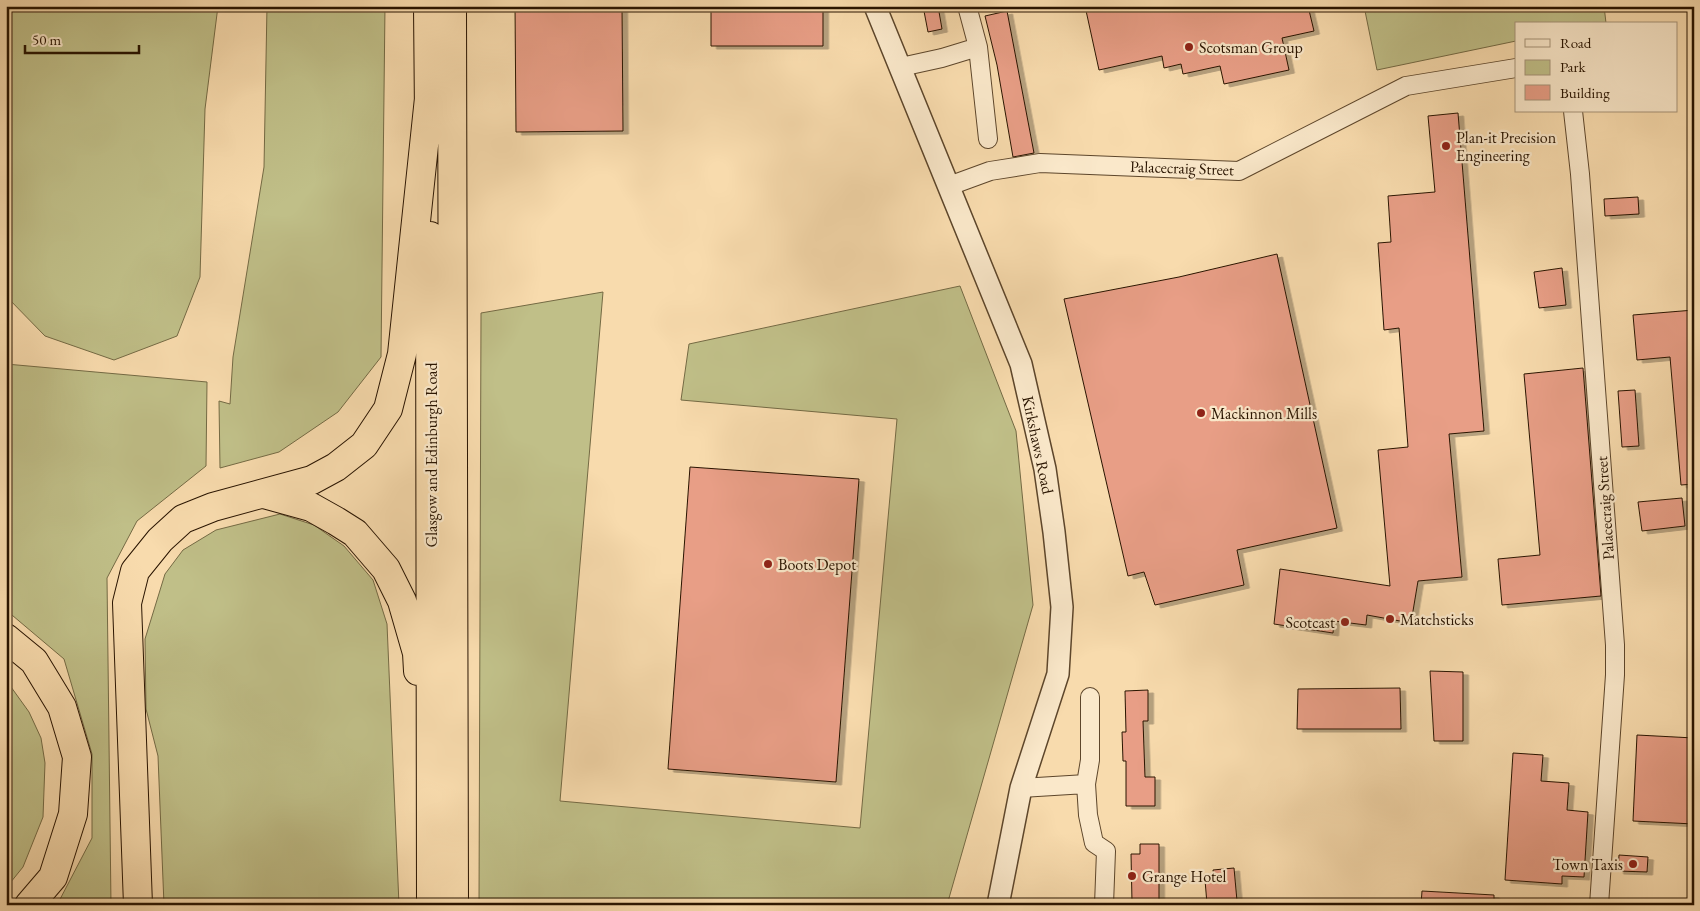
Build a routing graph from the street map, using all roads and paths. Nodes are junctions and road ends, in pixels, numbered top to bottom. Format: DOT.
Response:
graph roads {
  1 [pos="428,6"];
  2 [pos="452,6"];
  3 [pos="875,6"];
  4 [pos="967,6"];
  5 [pos="978,47"];
  6 [pos="901,67"];
  7 [pos="1515,68"];
  8 [pos="429,98"];
  9 [pos="1574,112"];
  10 [pos="988,139"];
  11 [pos="949,186"];
  12 [pos="264,494"];
  13 [pos="6,638"];
  14 [pos="1090,696"];
  15 [pos="1086,784"];
  16 [pos="1021,788"];
  17 [pos="430,850"];
  18 [pos="29,905"];
  19 [pos="138,905"];
  20 [pos="431,905"];
  21 [pos="454,905"];
  22 [pos="998,905"];
  23 [pos="1104,905"];
  24 [pos="1599,905"];
  1 -- 8 [label="highway, Glasgow and Edinburgh Road"];
  2 -- 21 [label="highway, Glasgow and Edinburgh Road"];
  3 -- 6 [label="street, Kirkshaws Road"];
  4 -- 5 [label="street"];
  5 -- 6 [label="street"];
  5 -- 10 [label="street"];
  6 -- 11 [label="street, Kirkshaws Road"];
  7 -- 11 [label="street, Palacecraig Street"];
  8 -- 12 [label="highway"];
  8 -- 17 [label="highway, Glasgow and Edinburgh Road"];
  9 -- 24 [label="street, Palacecraig Street"];
  11 -- 16 [label="street, Kirkshaws Road"];
  12 -- 17 [label="highway"];
  12 -- 19 [label="highway"];
  13 -- 18 [label="highway"];
  14 -- 15 [label="street"];
  15 -- 16 [label="street"];
  15 -- 23 [label="street"];
  16 -- 22 [label="street, Kirkshaws Road"];
  17 -- 20 [label="highway, Glasgow and Edinburgh Road"];
}
